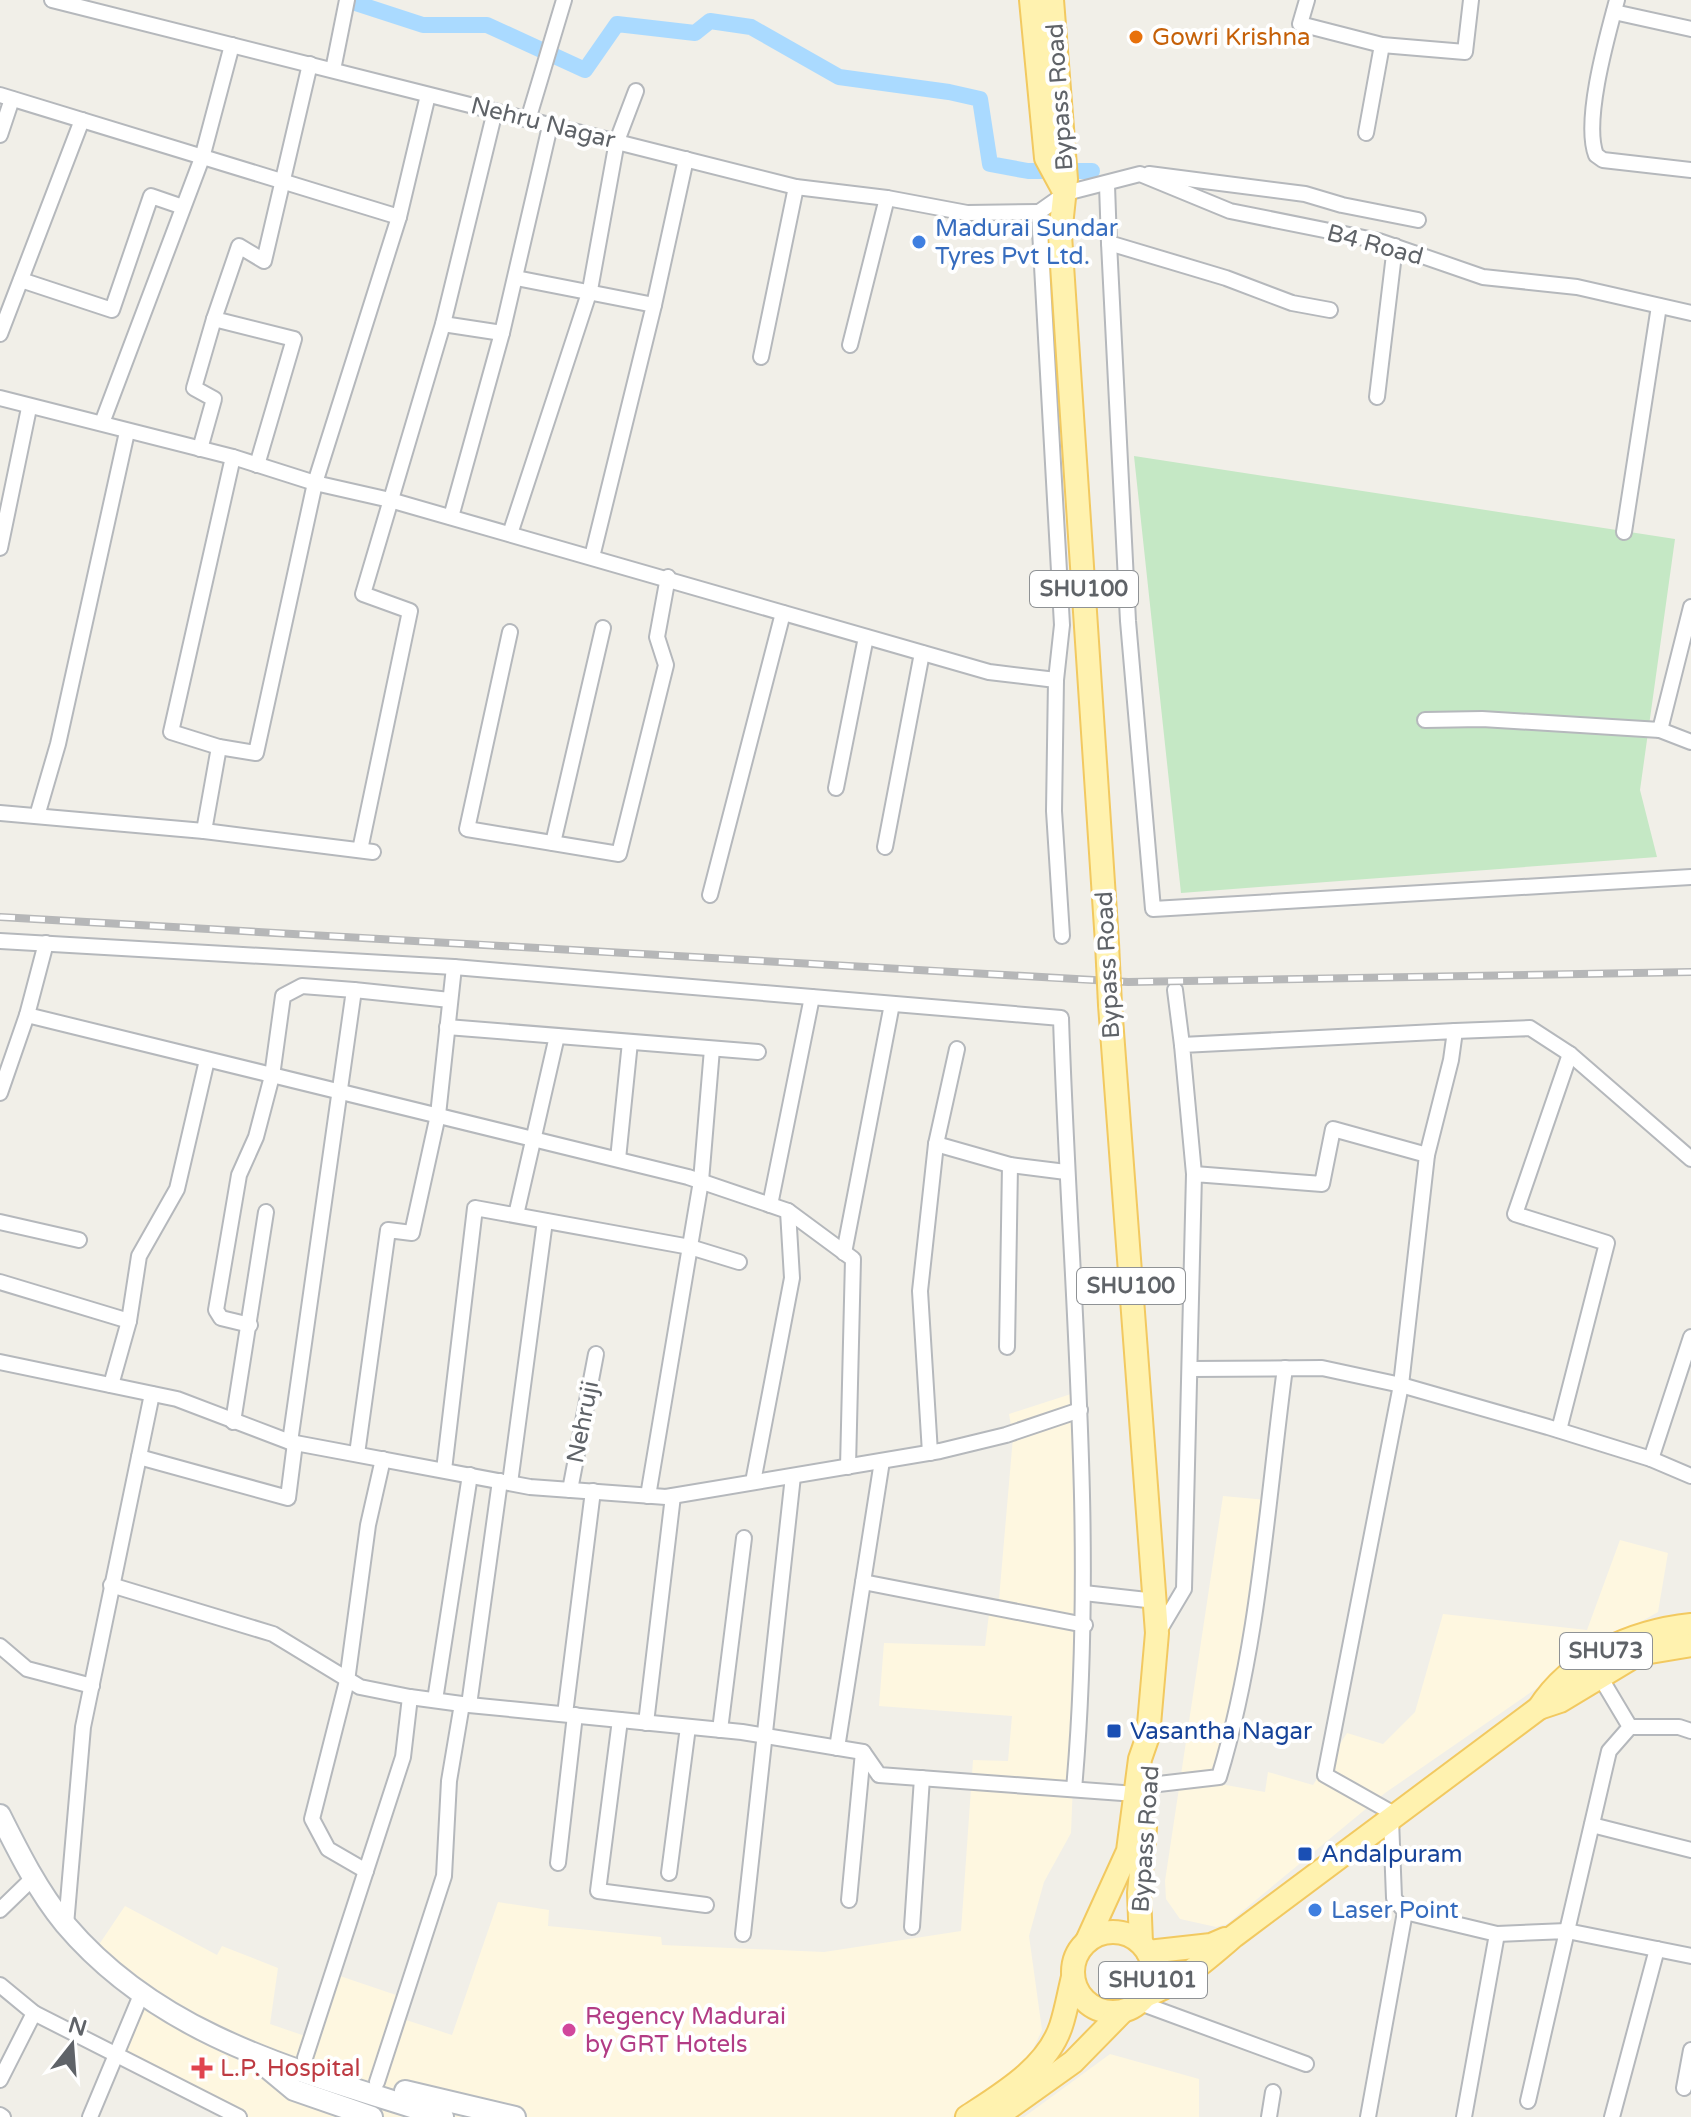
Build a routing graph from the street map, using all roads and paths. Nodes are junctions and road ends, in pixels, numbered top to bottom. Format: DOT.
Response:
graph roads {
  1 [pos="52,0"];
  2 [pos="564,0"];
  3 [pos="1031,0"];
  4 [pos="1052,0"];
  5 [pos="1307,0"];
  6 [pos="1471,0"];
  7 [pos="347,4"];
  8 [pos="1615,6"];
  9 [pos="1691,29"];
  10 [pos="232,45"];
  11 [pos="1382,45"];
  12 [pos="310,64"];
  13 [pos="333,70"];
  14 [pos="636,91"];
  15 [pos="428,95"];
  16 [pos="6,97"];
  17 [pos="495,111"];
  18 [pos="82,120"];
  19 [pos="528,120"];
  20 [pos="550,126"];
  21 [pos="1366,133"];
  22 [pos="0,135"];
  23 [pos="617,141"];
  24 [pos="202,158"];
  25 [pos="686,159"];
  26 [pos="1691,170"];
  27 [pos="1059,174"];
  28 [pos="1140,174"];
  29 [pos="283,182"];
  30 [pos="1107,185"];
  31 [pos="796,187"];
  32 [pos="887,198"];
  33 [pos="183,207"];
  34 [pos="1039,212"];
  35 [pos="399,217"];
  36 [pos="1418,220"];
  37 [pos="1109,243"];
  38 [pos="1395,246"];
  39 [pos="516,278"];
  40 [pos="21,280"];
  41 [pos="590,290"];
  42 [pos="654,305"];
  43 [pos="1659,306"];
  44 [pos="1330,310"];
  45 [pos="1691,311"];
  46 [pos="214,319"];
  47 [pos="443,324"];
  48 [pos="502,333"];
  49 [pos="0,334"];
  50 [pos="850,345"];
  51 [pos="761,357"];
  52 [pos="1377,397"];
  53 [pos="0,398"];
  54 [pos="29,408"];
  55 [pos="102,423"];
  56 [pos="127,432"];
  57 [pos="200,449"];
  58 [pos="233,457"];
  59 [pos="257,465"];
  60 [pos="315,483"];
  61 [pos="390,500"];
  62 [pos="451,517"];
  63 [pos="1624,532"];
  64 [pos="510,534"];
  65 [pos="0,548"];
  66 [pos="592,557"];
  67 [pos="668,577"];
  68 [pos="1691,607"];
  69 [pos="783,613"];
  70 [pos="603,628"];
  71 [pos="510,632"];
  72 [pos="866,637"];
  73 [pos="922,653"];
  74 [pos="1685,660"];
  75 [pos="1056,680"];
  76 [pos="1425,720"];
  77 [pos="1660,730"];
  78 [pos="1691,742"];
  79 [pos="219,747"];
  80 [pos="836,788"];
  81 [pos="0,813"];
  82 [pos="37,816"];
  83 [pos="204,831"];
  84 [pos="553,843"];
  85 [pos="885,847"];
  86 [pos="1691,877"];
  87 [pos="710,895"];
  88 [pos="1062,936"];
  89 [pos="0,941"];
  90 [pos="46,943"];
  91 [pos="454,967"];
  92 [pos="354,990"];
  93 [pos="1175,990"];
  94 [pos="812,997"];
  95 [pos="450,1000"];
  96 [pos="892,1004"];
  97 [pos="27,1015"];
  98 [pos="447,1027"];
  99 [pos="1455,1031"];
  100 [pos="557,1036"];
  101 [pos="630,1042"];
  102 [pos="1182,1045"];
  103 [pos="712,1049"];
  104 [pos="957,1049"];
  105 [pos="758,1052"];
  106 [pos="1570,1054"];
  107 [pos="207,1060"];
  108 [pos="272,1076"];
  109 [pos="342,1092"];
  110 [pos="0,1093"];
  111 [pos="438,1115"];
  112 [pos="533,1138"];
  113 [pos="936,1144"];
  114 [pos="1427,1155"];
  115 [pos="618,1159"];
  116 [pos="1691,1159"];
  117 [pos="1010,1165"];
  118 [pos="1066,1172"];
  119 [pos="1194,1174"];
  120 [pos="701,1181"];
  121 [pos="770,1205"];
  122 [pos="788,1211"];
  123 [pos="266,1212"];
  124 [pos="516,1215"];
  125 [pos="545,1221"];
  126 [pos="0,1222"];
  127 [pos="79,1240"];
  128 [pos="690,1247"];
  129 [pos="844,1253"];
  130 [pos="739,1262"];
  131 [pos="0,1282"];
  132 [pos="129,1321"];
  133 [pos="250,1325"];
  134 [pos="1691,1337"];
  135 [pos="1007,1347"];
  136 [pos="596,1354"];
  137 [pos="0,1362"];
  138 [pos="1285,1368"];
  139 [pos="1191,1369"];
  140 [pos="111,1385"];
  141 [pos="1401,1385"];
  142 [pos="152,1394"];
  143 [pos="1080,1410"];
  144 [pos="233,1422"];
  145 [pos="1559,1430"];
  146 [pos="293,1442"];
  147 [pos="930,1453"];
  148 [pos="357,1454"];
  149 [pos="139,1457"];
  150 [pos="383,1459"];
  151 [pos="1651,1459"];
  152 [pos="882,1461"];
  153 [pos="848,1467"];
  154 [pos="444,1470"];
  155 [pos="470,1475"];
  156 [pos="651,1475"];
  157 [pos="793,1476"];
  158 [pos="1691,1476"];
  159 [pos="505,1482"];
  160 [pos="753,1482"];
  161 [pos="570,1490"];
  162 [pos="593,1491"];
  163 [pos="648,1496"];
  164 [pos="669,1496"];
  165 [pos="744,1538"];
  166 [pos="863,1582"];
  167 [pos="111,1585"];
  168 [pos="1084,1593"];
  169 [pos="1156,1601"];
  170 [pos="1085,1625"];
  171 [pos="1691,1625"];
  172 [pos="1157,1633"];
  173 [pos="1691,1645"];
  174 [pos="0,1646"];
  175 [pos="1594,1667"];
  176 [pos="347,1681"];
  177 [pos="92,1686"];
  178 [pos="410,1697"];
  179 [pos="435,1700"];
  180 [pos="465,1704"];
  181 [pos="570,1715"];
  182 [pos="620,1720"];
  183 [pos="646,1723"];
  184 [pos="688,1727"];
  185 [pos="1630,1727"];
  186 [pos="720,1730"];
  187 [pos="1691,1731"];
  188 [pos="765,1736"];
  189 [pos="837,1748"];
  190 [pos="863,1752"];
  191 [pos="922,1778"];
  192 [pos="1074,1789"];
  193 [pos="1143,1790"];
  194 [pos="0,1815"];
  195 [pos="1394,1817"];
  196 [pos="1592,1825"];
  197 [pos="1691,1850"];
  198 [pos="558,1863"];
  199 [pos="366,1871"];
  200 [pos="669,1873"];
  201 [pos="32,1879"];
  202 [pos="849,1900"];
  203 [pos="706,1905"];
  204 [pos="0,1910"];
  205 [pos="1405,1912"];
  206 [pos="66,1925"];
  207 [pos="912,1927"];
  208 [pos="1567,1931"];
  209 [pos="743,1934"];
  210 [pos="1497,1934"];
  211 [pos="1234,1936"];
  212 [pos="1087,1941"];
  213 [pos="1145,1948"];
  214 [pos="1657,1949"];
  215 [pos="1691,1956"];
  216 [pos="1073,1977"];
  217 [pos="0,1985"];
  218 [pos="141,1995"];
  219 [pos="1136,2003"];
  220 [pos="34,2013"];
  221 [pos="1691,2050"];
  222 [pos="250,2054"];
  223 [pos="117,2055"];
  224 [pos="305,2058"];
  225 [pos="4,2064"];
  226 [pos="1306,2064"];
  227 [pos="0,2080"];
  228 [pos="377,2082"];
  229 [pos="1684,2088"];
  230 [pos="1273,2092"];
  231 [pos="1528,2101"];
  232 [pos="90,2117"];
  233 [pos="239,2117"];
  234 [pos="372,2117"];
  235 [pos="443,2117"];
  236 [pos="515,2117"];
  237 [pos="967,2117"];
  238 [pos="996,2117"];
  239 [pos="1269,2117"];
  240 [pos="1368,2117"];
  241 [pos="1464,2117"];
  242 [pos="1612,2117"];
  1 -- 10 [label="street, Nehru Nagar"];
  2 -- 19 [label="street"];
  3 -- 27 [label="main road, Bypass Road / SHU100"];
  4 -- 27 [label="main road, Bypass Road / SHU100"];
  5 -- 11 [label="street"];
  6 -- 11 [label="street"];
  7 -- 13 [label="street"];
  8 -- 9 [label="street"];
  8 -- 26 [label="street"];
  10 -- 12 [label="street, Nehru Nagar"];
  10 -- 24 [label="street"];
  11 -- 21 [label="street"];
  12 -- 13 [label="street, Nehru Nagar"];
  12 -- 29 [label="street"];
  13 -- 15 [label="street, Nehru Nagar"];
  14 -- 23 [label="street"];
  15 -- 17 [label="street, Nehru Nagar"];
  15 -- 35 [label="street"];
  16 -- 18 [label="street"];
  16 -- 22 [label="street"];
  17 -- 19 [label="street, Nehru Nagar"];
  17 -- 47 [label="street"];
  18 -- 24 [label="street"];
  18 -- 40 [label="street"];
  19 -- 20 [label="street, Nehru Nagar"];
  20 -- 23 [label="street, Nehru Nagar"];
  20 -- 39 [label="street"];
  23 -- 25 [label="street, Nehru Nagar"];
  23 -- 41 [label="street"];
  24 -- 29 [label="street"];
  24 -- 33 [label="street"];
  25 -- 31 [label="street, Nehru Nagar"];
  25 -- 42 [label="street"];
  27 -- 30 [label="street"];
  27 -- 34 [label="street"];
  27 -- 169 [label="main road, Bypass Road / SHU100, bridge"];
  28 -- 30 [label="street"];
  28 -- 36 [label="street"];
  28 -- 38 [label="street, B4 Road"];
  29 -- 35 [label="street"];
  29 -- 46 [label="street"];
  30 -- 37 [label="street"];
  31 -- 32 [label="street, Nehru Nagar"];
  31 -- 51 [label="street"];
  32 -- 34 [label="street, Nehru Nagar"];
  32 -- 50 [label="street"];
  33 -- 40 [label="street"];
  33 -- 55 [label="street"];
  34 -- 75 [label="street"];
  35 -- 60 [label="street"];
  37 -- 44 [label="street"];
  37 -- 86 [label="street"];
  38 -- 43 [label="street, B4 Road"];
  38 -- 52 [label="street"];
  39 -- 41 [label="street"];
  39 -- 48 [label="street"];
  40 -- 49 [label="street"];
  41 -- 42 [label="street"];
  41 -- 64 [label="street"];
  42 -- 66 [label="street"];
  43 -- 45 [label="street, B4 Road"];
  43 -- 63 [label="street"];
  46 -- 57 [label="street"];
  46 -- 59 [label="street"];
  47 -- 48 [label="street"];
  47 -- 61 [label="street"];
  48 -- 62 [label="street"];
  53 -- 54 [label="street"];
  54 -- 55 [label="street"];
  54 -- 65 [label="street"];
  55 -- 56 [label="street"];
  56 -- 57 [label="street"];
  56 -- 82 [label="street"];
  57 -- 58 [label="street"];
  58 -- 59 [label="street"];
  58 -- 79 [label="street"];
  59 -- 60 [label="street"];
  60 -- 61 [label="street"];
  60 -- 79 [label="street"];
  61 -- 62 [label="street"];
  61 -- 83 [label="street"];
  62 -- 64 [label="street"];
  64 -- 66 [label="street"];
  66 -- 67 [label="street"];
  67 -- 69 [label="street"];
  67 -- 84 [label="street"];
  68 -- 74 [label="street"];
  69 -- 72 [label="street"];
  69 -- 87 [label="street"];
  70 -- 84 [label="street"];
  71 -- 84 [label="street"];
  72 -- 73 [label="street"];
  72 -- 80 [label="street"];
  73 -- 75 [label="street"];
  73 -- 85 [label="street"];
  74 -- 77 [label="street"];
  75 -- 88 [label="street"];
  76 -- 77 [label="street"];
  77 -- 78 [label="street"];
  79 -- 83 [label="street"];
  81 -- 82 [label="street"];
  82 -- 83 [label="street"];
  89 -- 90 [label="street"];
  90 -- 91 [label="street"];
  90 -- 97 [label="street"];
  91 -- 94 [label="street"];
  91 -- 95 [label="street"];
  92 -- 95 [label="street"];
  92 -- 108 [label="street"];
  92 -- 109 [label="street"];
  93 -- 102 [label="street"];
  94 -- 96 [label="street"];
  94 -- 121 [label="street"];
  95 -- 98 [label="street"];
  96 -- 118 [label="street"];
  96 -- 129 [label="street"];
  97 -- 107 [label="street"];
  97 -- 110 [label="street"];
  98 -- 100 [label="street"];
  98 -- 111 [label="street"];
  99 -- 102 [label="street"];
  99 -- 106 [label="street"];
  99 -- 114 [label="street"];
  100 -- 101 [label="street"];
  100 -- 112 [label="street"];
  101 -- 103 [label="street"];
  101 -- 115 [label="street"];
  102 -- 119 [label="street"];
  103 -- 105 [label="street"];
  103 -- 120 [label="street"];
  104 -- 113 [label="street"];
  106 -- 116 [label="street"];
  106 -- 145 [label="street"];
  107 -- 108 [label="street"];
  107 -- 132 [label="street"];
  108 -- 109 [label="street"];
  108 -- 133 [label="street"];
  109 -- 111 [label="street"];
  109 -- 146 [label="street"];
  111 -- 112 [label="street"];
  111 -- 148 [label="street"];
  112 -- 115 [label="street"];
  112 -- 124 [label="street"];
  113 -- 117 [label="street"];
  113 -- 147 [label="street"];
  114 -- 119 [label="street"];
  114 -- 141 [label="street"];
  115 -- 120 [label="street"];
  117 -- 118 [label="street"];
  117 -- 135 [label="street"];
  118 -- 143 [label="street"];
  119 -- 139 [label="street"];
  120 -- 121 [label="street"];
  120 -- 128 [label="street"];
  121 -- 122 [label="street"];
  122 -- 129 [label="street"];
  122 -- 160 [label="street"];
  123 -- 133 [label="street"];
  124 -- 125 [label="street"];
  124 -- 154 [label="street"];
  125 -- 128 [label="street"];
  125 -- 159 [label="street"];
  126 -- 127 [label="street"];
  128 -- 130 [label="street"];
  128 -- 156 [label="street"];
  129 -- 153 [label="street"];
  131 -- 132 [label="street"];
  132 -- 140 [label="street"];
  133 -- 144 [label="street"];
  134 -- 151 [label="street"];
  136 -- 161 [label="street, Nehruji"];
  137 -- 140 [label="street"];
  138 -- 139 [label="street"];
  138 -- 141 [label="street"];
  138 -- 193 [label="street"];
  139 -- 172 [label="street"];
  140 -- 142 [label="street"];
  141 -- 145 [label="street"];
  141 -- 195 [label="street"];
  142 -- 144 [label="street"];
  142 -- 149 [label="street"];
  143 -- 147 [label="street"];
  143 -- 168 [label="street"];
  144 -- 146 [label="street"];
  145 -- 151 [label="street"];
  146 -- 148 [label="street"];
  146 -- 149 [label="street"];
  147 -- 152 [label="street"];
  148 -- 150 [label="street"];
  149 -- 167 [label="street"];
  150 -- 154 [label="street"];
  150 -- 176 [label="street"];
  151 -- 158 [label="street"];
  152 -- 153 [label="street"];
  152 -- 166 [label="street"];
  153 -- 157 [label="street"];
  154 -- 155 [label="street"];
  155 -- 159 [label="street"];
  155 -- 179 [label="street"];
  156 -- 163 [label="street"];
  156 -- 164 [label="street"];
  157 -- 160 [label="street"];
  157 -- 188 [label="street"];
  159 -- 161 [label="street"];
  159 -- 180 [label="street"];
  160 -- 164 [label="street"];
  161 -- 162 [label="street"];
  162 -- 163 [label="street"];
  162 -- 181 [label="street"];
  163 -- 164 [label="street"];
  164 -- 183 [label="street"];
  165 -- 186 [label="street"];
  166 -- 170 [label="street"];
  166 -- 189 [label="street"];
  167 -- 176 [label="street"];
  167 -- 177 [label="street"];
  168 -- 169 [label="street"];
  168 -- 170 [label="street"];
  169 -- 172 [label="main road, Bypass Road / SHU100"];
  170 -- 192 [label="street"];
  171 -- 175 [label="main road, SHU73"];
  172 -- 193 [label="main road, Bypass Road / SHU100"];
  173 -- 175 [label="main road, SHU73"];
  174 -- 177 [label="street"];
  175 -- 185 [label="street"];
  175 -- 195 [label="main road, SHU73"];
  176 -- 178 [label="street"];
  176 -- 199 [label="street"];
  177 -- 206 [label="street"];
  178 -- 179 [label="street"];
  178 -- 199 [label="street"];
  179 -- 180 [label="street"];
  180 -- 181 [label="street"];
  180 -- 228 [label="street"];
  181 -- 182 [label="street"];
  181 -- 198 [label="street"];
  182 -- 183 [label="street"];
  182 -- 203 [label="street"];
  183 -- 184 [label="street"];
  184 -- 186 [label="street"];
  184 -- 200 [label="street"];
  185 -- 187 [label="street"];
  185 -- 196 [label="street"];
  186 -- 188 [label="street"];
  188 -- 189 [label="street"];
  188 -- 209 [label="street"];
  189 -- 190 [label="street"];
  190 -- 191 [label="street"];
  190 -- 202 [label="street"];
  191 -- 192 [label="street"];
  191 -- 207 [label="street"];
  192 -- 193 [label="street"];
  193 -- 212 [label="main road, Bypass Road / SHU100"];
  193 -- 213 [label="main road, Bypass Road / SHU100"];
  194 -- 201 [label="street"];
  195 -- 205 [label="street"];
  195 -- 211 [label="main road, SHU73"];
  196 -- 197 [label="street"];
  196 -- 208 [label="street"];
  199 -- 224 [label="street"];
  201 -- 204 [label="street"];
  201 -- 206 [label="street"];
  205 -- 210 [label="street"];
  205 -- 240 [label="street"];
  206 -- 218 [label="street"];
  208 -- 210 [label="street"];
  208 -- 214 [label="street"];
  208 -- 231 [label="street"];
  210 -- 241 [label="street"];
  211 -- 213 [label="main road, SHU73"];
  211 -- 219 [label="main road, SHU73"];
  212 -- 213 [label="main road, SHU101"];
  212 -- 216 [label="main road, SHU101"];
  213 -- 219 [label="main road, SHU101"];
  214 -- 215 [label="street"];
  214 -- 242 [label="street"];
  216 -- 219 [label="main road, SHU101"];
  216 -- 237 [label="main road, SHU101"];
  217 -- 220 [label="street"];
  218 -- 222 [label="street"];
  218 -- 223 [label="street"];
  219 -- 226 [label="street"];
  219 -- 238 [label="main road, SHU101"];
  220 -- 223 [label="street"];
  220 -- 225 [label="street"];
  221 -- 229 [label="street"];
  222 -- 224 [label="street"];
  222 -- 234 [label="street"];
  222 -- 235 [label="street"];
  223 -- 232 [label="street"];
  223 -- 233 [label="street"];
  224 -- 228 [label="street"];
  225 -- 227 [label="street"];
  228 -- 236 [label="street"];
  230 -- 239 [label="street"];
}
